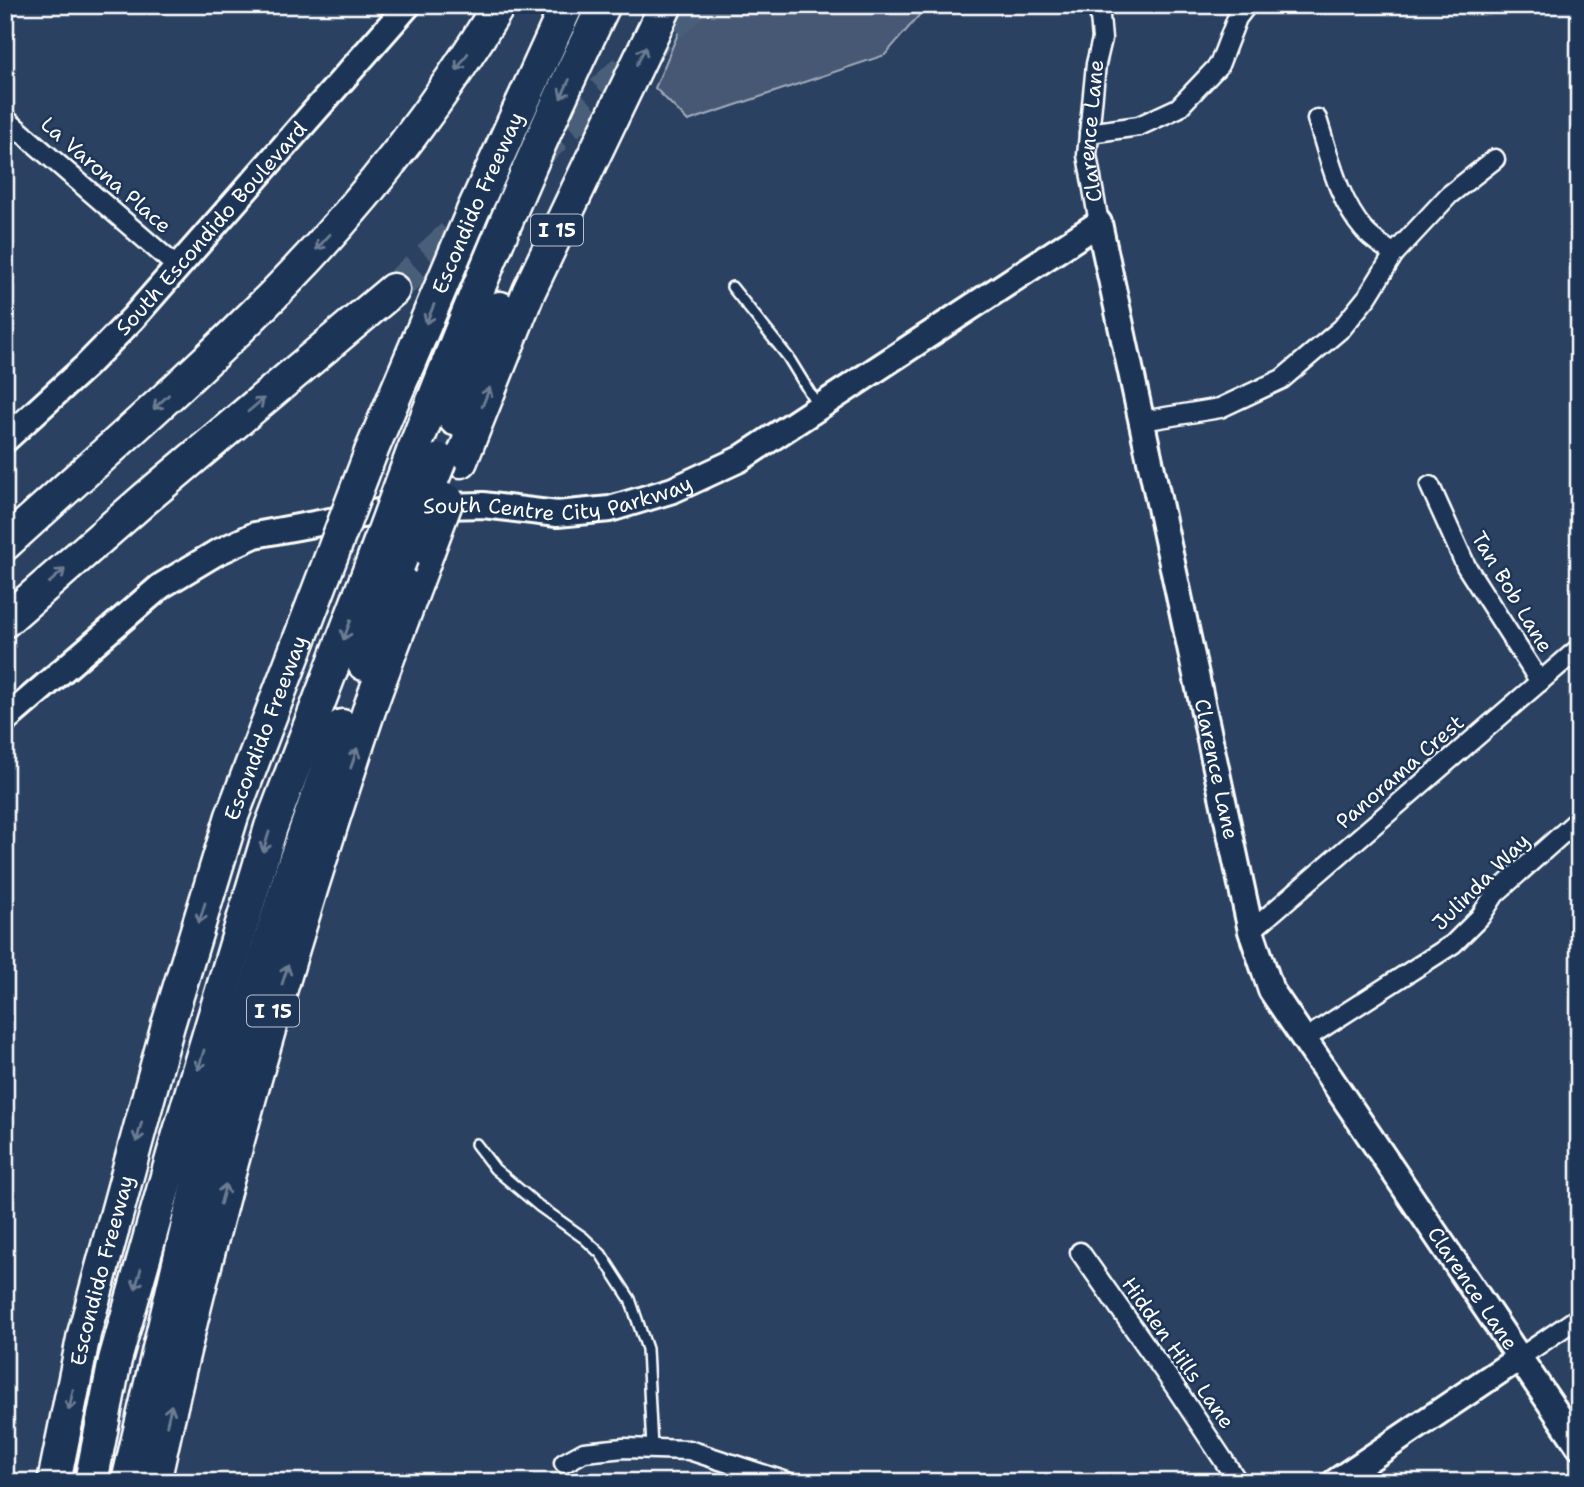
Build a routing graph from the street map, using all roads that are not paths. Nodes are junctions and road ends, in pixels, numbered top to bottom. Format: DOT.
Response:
graph roads {
  1 [pos="408,5"];
  2 [pos="499,5"];
  3 [pos="567,5"];
  4 [pos="604,5"];
  5 [pos="642,5"];
  6 [pos="666,5"];
  7 [pos="1099,5"];
  8 [pos="1247,5"];
  9 [pos="5,118"];
  10 [pos="1317,119"];
  11 [pos="1089,133"];
  12 [pos="1495,159"];
  13 [pos="1099,223"];
  14 [pos="1395,254"];
  15 [pos="177,267"];
  16 [pos="732,287"];
  17 [pos="393,289"];
  18 [pos="819,407"];
  19 [pos="1142,421"];
  20 [pos="5,440"];
  21 [pos="438,458"];
  22 [pos="1430,486"];
  23 [pos="5,544"];
  24 [pos="384,566"];
  25 [pos="5,621"];
  26 [pos="1579,648"];
  27 [pos="1540,682"];
  28 [pos="5,720"];
  29 [pos="1579,819"];
  30 [pos="1251,931"];
  31 [pos="1305,1039"];
  32 [pos="476,1144"];
  33 [pos="1080,1252"];
  34 [pos="1579,1317"];
  35 [pos="1519,1358"];
  36 [pos="1579,1446"];
  37 [pos="652,1448"];
  38 [pos="564,1463"];
  39 [pos="54,1482"];
  40 [pos="91,1482"];
  41 [pos="128,1482"];
  42 [pos="154,1482"];
  43 [pos="787,1482"];
  44 [pos="1238,1482"];
  45 [pos="1335,1482"];
  1 -- 15 [label="street, South Escondido Boulevard"];
  2 -- 23 [label="highway, one-way"];
  3 -- 39 [label="highway, Escondido Freeway, one-way, bridge"];
  4 -- 21 [label="highway, one-way"];
  5 -- 21 [label="highway"];
  21 -- 6 [label="highway, I 15, one-way"];
  7 -- 11 [label="street, Clarence Lane"];
  8 -- 11 [label="street"];
  9 -- 15 [label="street, La Varona Place"];
  10 -- 14 [label="street"];
  11 -- 13 [label="street, Clarence Lane"];
  12 -- 14 [label="street"];
  13 -- 18 [label="street, South Centre City Parkway"];
  13 -- 19 [label="street, Clarence Lane"];
  14 -- 19 [label="street"];
  15 -- 20 [label="street, South Escondido Boulevard"];
  16 -- 18 [label="lane"];
  25 -- 17 [label="highway, one-way"];
  18 -- 28 [label="street, South Centre City Parkway"];
  19 -- 30 [label="street, Clarence Lane"];
  21 -- 24 [label="highway, bridge"];
  42 -- 21 [label="highway, I 15, one-way, bridge"];
  22 -- 27 [label="street, Tan Bob Lane"];
  24 -- 40 [label="highway, one-way"];
  24 -- 41 [label="highway"];
  26 -- 27 [label="street, Panorama Crest"];
  27 -- 30 [label="street, Panorama Crest"];
  29 -- 31 [label="street, Julinda Way"];
  30 -- 31 [label="street, Clarence Lane"];
  31 -- 35 [label="street, Clarence Lane"];
  32 -- 37 [label="lane"];
  33 -- 44 [label="street, Hidden Hills Lane"];
  34 -- 35 [label="street"];
  35 -- 36 [label="street, Clarence Lane"];
  35 -- 45 [label="street"];
  37 -- 38 [label="street"];
  37 -- 43 [label="street"];
}
